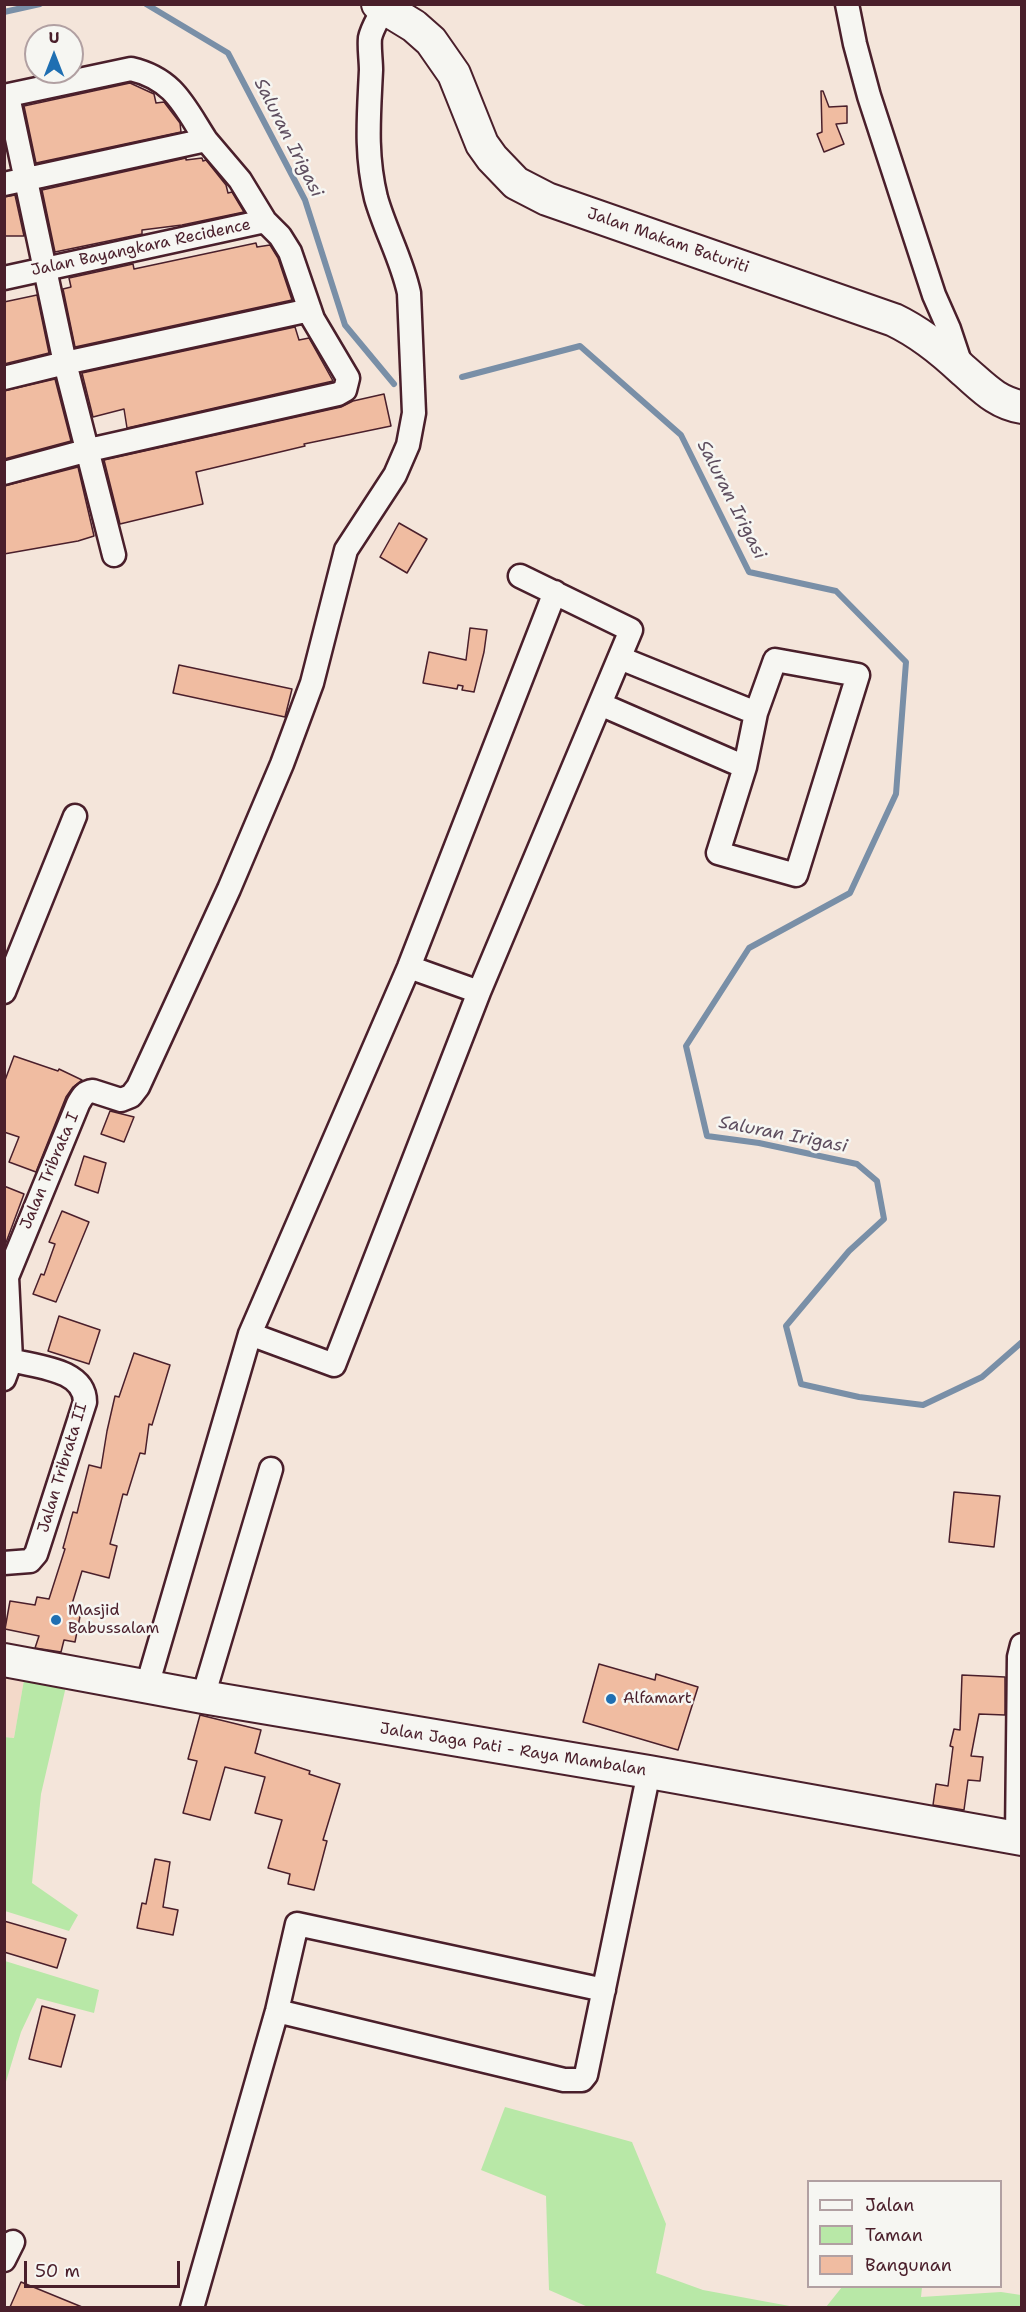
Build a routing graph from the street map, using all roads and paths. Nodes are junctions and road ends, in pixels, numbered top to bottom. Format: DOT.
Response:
graph roads {
  1 [pos="847,4"];
  2 [pos="380,7"];
  3 [pos="6,96"];
  4 [pos="206,140"];
  5 [pos="27,179"];
  6 [pos="4,184"];
  7 [pos="265,221"];
  8 [pos="46,268"];
  9 [pos="4,278"];
  10 [pos="310,310"];
  11 [pos="65,363"];
  12 [pos="963,369"];
  13 [pos="4,378"];
  14 [pos="1022,407"];
  15 [pos="88,450"];
  16 [pos="4,473"];
  17 [pos="114,555"];
  18 [pos="520,576"];
  19 [pos="555,592"];
  20 [pos="620,658"];
  21 [pos="600,704"];
  22 [pos="756,713"];
  23 [pos="745,767"];
  24 [pos="75,816"];
  25 [pos="409,968"];
  26 [pos="4,992"];
  27 [pos="479,992"];
  28 [pos="8,1261"];
  29 [pos="250,1334"];
  30 [pos="8,1369"];
  31 [pos="271,1469"];
  32 [pos="4,1563"];
  33 [pos="1022,1645"];
  34 [pos="4,1660"];
  35 [pos="147,1686"];
  36 [pos="203,1697"];
  37 [pos="649,1772"];
  38 [pos="1019,1839"];
  39 [pos="604,1990"];
  40 [pos="277,2011"];
  41 [pos="192,2307"];
  1 -- 12 [label="street"];
  2 -- 12 [label="street, Jalan Makam Baturiti"];
  2 -- 28 [label="street, Jalan Tribrata I"];
  3 -- 4 [label="street"];
  3 -- 5 [label="street"];
  4 -- 5 [label="street"];
  4 -- 7 [label="street"];
  5 -- 6 [label="street"];
  5 -- 8 [label="street"];
  7 -- 8 [label="street, Jalan Bayangkara Recidence"];
  7 -- 10 [label="street, Jalan Bayangkara Recidence"];
  8 -- 9 [label="street, Jalan Bayangkara Recidence"];
  8 -- 11 [label="street"];
  10 -- 11 [label="street"];
  10 -- 15 [label="street, Jalan Bayangkara Recidence"];
  11 -- 13 [label="street"];
  11 -- 15 [label="street"];
  12 -- 14 [label="street, Jalan Makam Baturiti"];
  15 -- 16 [label="street"];
  15 -- 17 [label="street"];
  18 -- 19 [label="street"];
  19 -- 20 [label="street"];
  19 -- 25 [label="street"];
  20 -- 21 [label="street"];
  20 -- 22 [label="street"];
  21 -- 23 [label="street"];
  21 -- 27 [label="street"];
  22 -- 23 [label="street"];
  22 -- 23 [label="street"];
  24 -- 26 [label="street"];
  25 -- 27 [label="street"];
  25 -- 29 [label="street"];
  27 -- 29 [label="street"];
  28 -- 30 [label="street, Jalan Tribrata I"];
  29 -- 35 [label="street"];
  30 -- 32 [label="street, Jalan Tribrata II"];
  31 -- 36 [label="street"];
  33 -- 38 [label="street"];
  34 -- 35 [label="street, Jalan Jaga Pati - Raya Mambalan"];
  35 -- 36 [label="street, Jalan Jaga Pati - Raya Mambalan"];
  36 -- 37 [label="street, Jalan Jaga Pati - Raya Mambalan"];
  37 -- 38 [label="street, Jalan Jaga Pati - Raya Mambalan"];
  37 -- 39 [label="street"];
  39 -- 40 [label="street"];
  39 -- 40 [label="street"];
  40 -- 41 [label="street"];
}
